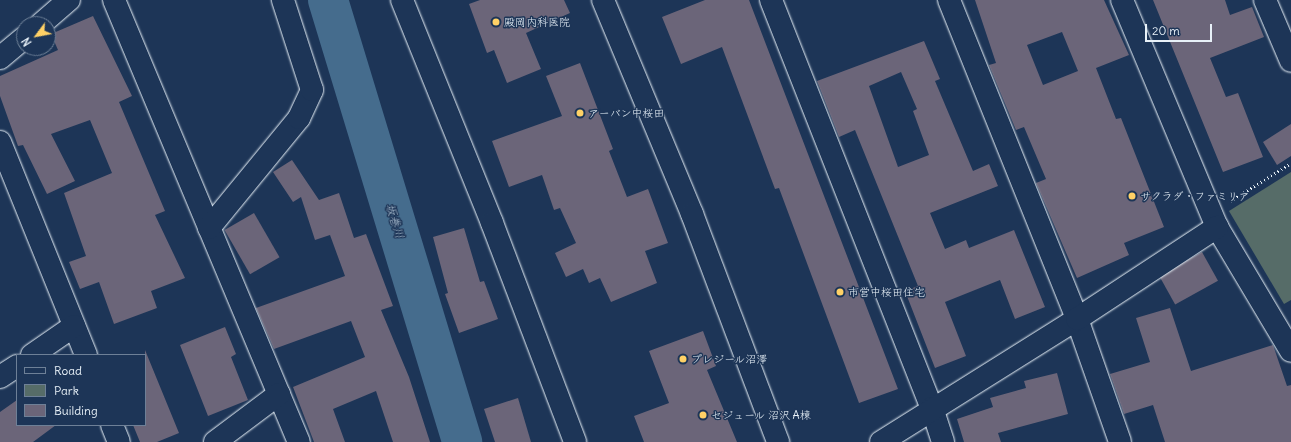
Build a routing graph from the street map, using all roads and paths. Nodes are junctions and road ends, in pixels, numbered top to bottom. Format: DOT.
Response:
graph roads {
  1 [pos="69,0"];
  2 [pos="114,0"];
  3 [pos="283,0"];
  4 [pos="402,0"];
  5 [pos="603,0"];
  6 [pos="771,0"];
  7 [pos="949,0"];
  8 [pos="1122,0"];
  9 [pos="1265,0"];
  10 [pos="50,16"];
  11 [pos="16,45"];
  12 [pos="0,58"];
  13 [pos="1291,61"];
  14 [pos="0,142"];
  15 [pos="1291,163"];
  16 [pos="1214,220"];
  17 [pos="209,228"];
  18 [pos="1077,319"];
  19 [pos="74,326"];
  20 [pos="1291,352"];
  21 [pos="33,354"];
  22 [pos="86,354"];
  23 [pos="16,367"];
  24 [pos="0,377"];
  25 [pos="279,394"];
  26 [pos="932,408"];
  27 [pos="112,426"];
  28 [pos="119,442"];
  29 [pos="215,442"];
  30 [pos="299,442"];
  31 [pos="576,442"];
  32 [pos="778,442"];
  33 [pos="881,442"];
  34 [pos="942,442"];
  35 [pos="1120,442"];
  1 -- 10 [label="street"];
  2 -- 17 [label="street"];
  3 -- 17 [label="street"];
  4 -- 31 [label="street"];
  5 -- 32 [label="street"];
  6 -- 26 [label="street"];
  7 -- 18 [label="street"];
  8 -- 16 [label="street"];
  9 -- 13 [label="street"];
  11 -- 12 [label="street"];
  14 -- 19 [label="street"];
  15 -- 16 [label="path"];
  16 -- 18 [label="street"];
  16 -- 20 [label="street"];
  17 -- 25 [label="street"];
  18 -- 26 [label="street"];
  18 -- 35 [label="street"];
  19 -- 21 [label="street"];
  19 -- 22 [label="street"];
  23 -- 24 [label="street"];
  25 -- 29 [label="street"];
  25 -- 30 [label="street"];
  26 -- 33 [label="street"];
  26 -- 34 [label="street"];
  27 -- 28 [label="street"];
}
